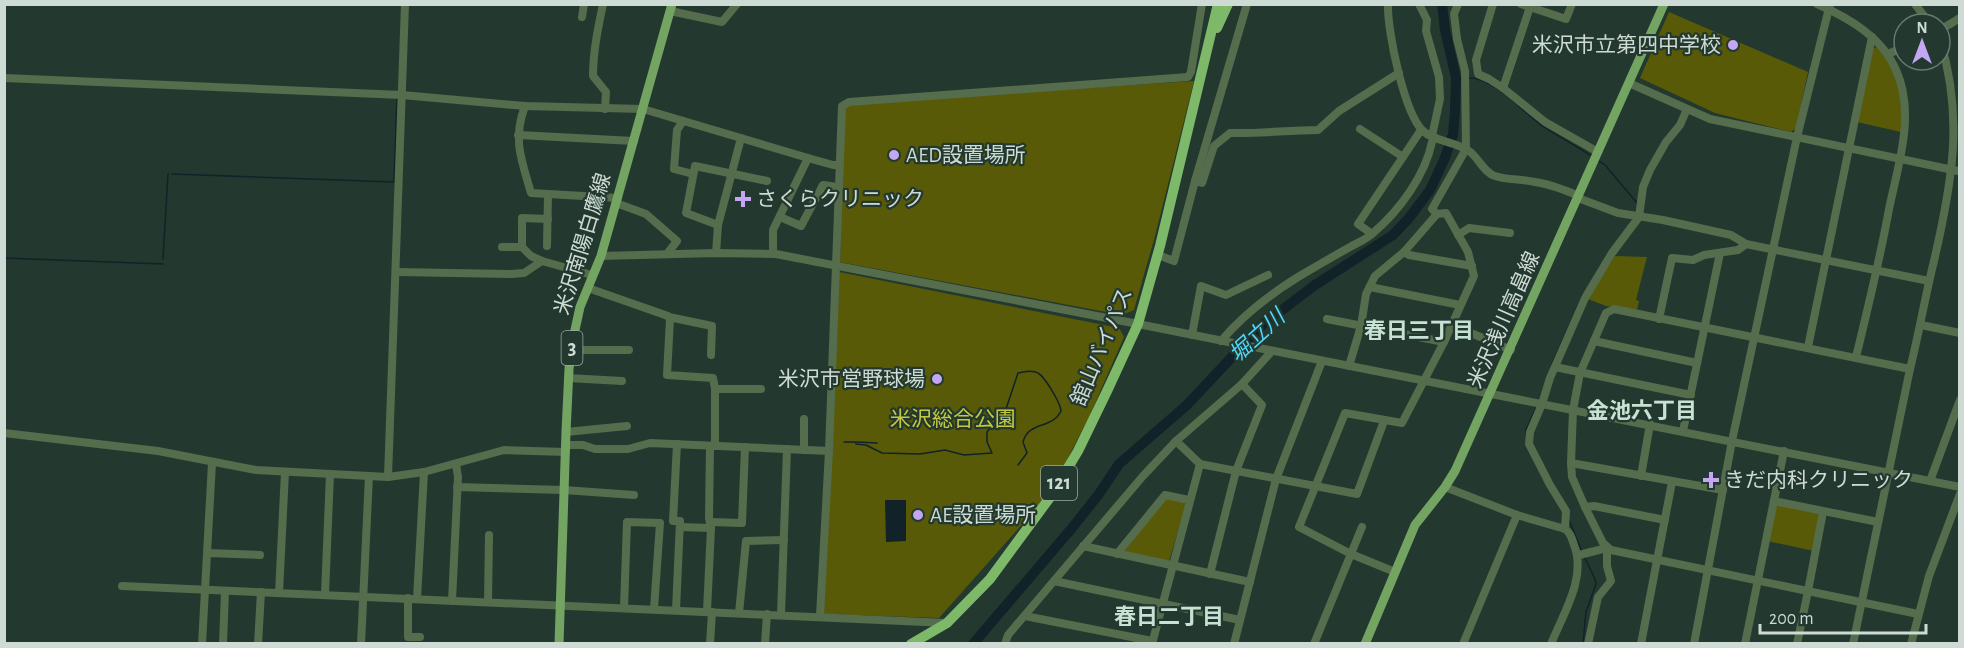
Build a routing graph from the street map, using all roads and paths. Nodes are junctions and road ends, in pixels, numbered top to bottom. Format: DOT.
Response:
graph roads {
  1 [pos="405,4"];
  2 [pos="584,4"];
  3 [pos="603,4"];
  4 [pos="737,4"];
  5 [pos="1202,4"];
  6 [pos="1216,4"];
  7 [pos="1228,4"];
  8 [pos="1246,4"];
  9 [pos="1388,4"];
  10 [pos="1419,4"];
  11 [pos="1458,4"];
  12 [pos="1493,4"];
  13 [pos="1521,4"];
  14 [pos="1572,4"];
  15 [pos="1664,4"];
  16 [pos="1817,4"];
  17 [pos="670,6"];
  18 [pos="1530,6"];
  19 [pos="1829,7"];
  20 [pos="582,16"];
  21 [pos="1872,37"];
  22 [pos="1208,45"];
  23 [pos="1892,52"];
  24 [pos="1888,54"];
  25 [pos="1952,72"];
  26 [pos="1399,73"];
  27 [pos="4,78"];
  28 [pos="1629,83"];
  29 [pos="1503,88"];
  30 [pos="402,95"];
  31 [pos="525,106"];
  32 [pos="605,109"];
  33 [pos="1687,109"];
  34 [pos="643,110"];
  35 [pos="683,121"];
  36 [pos="1360,129"];
  37 [pos="1421,130"];
  38 [pos="518,135"];
  39 [pos="1797,137"];
  40 [pos="741,138"];
  41 [pos="1433,138"];
  42 [pos="634,141"];
  43 [pos="1462,147"];
  44 [pos="1849,148"];
  45 [pos="1598,152"];
  46 [pos="1403,157"];
  47 [pos="808,159"];
  48 [pos="1900,159"];
  49 [pos="839,165"];
  50 [pos="1957,170"];
  51 [pos="732,173"];
  52 [pos="693,174"];
  53 [pos="767,181"];
  54 [pos="1195,181"];
  55 [pos="838,187"];
  56 [pos="548,194"];
  57 [pos="1578,197"];
  58 [pos="617,201"];
  59 [pos="1437,214"];
  60 [pos="1636,216"];
  61 [pos="780,217"];
  62 [pos="548,219"];
  63 [pos="718,225"];
  64 [pos="1509,233"];
  65 [pos="1372,234"];
  66 [pos="1458,235"];
  67 [pos="1746,244"];
  68 [pos="547,246"];
  69 [pos="501,247"];
  70 [pos="522,247"];
  71 [pos="1774,248"];
  72 [pos="1404,252"];
  73 [pos="716,253"];
  74 [pos="1720,253"];
  75 [pos="667,254"];
  76 [pos="773,254"];
  77 [pos="1158,255"];
  78 [pos="601,256"];
  79 [pos="1826,259"];
  80 [pos="542,261"];
  81 [pos="835,265"];
  82 [pos="1472,266"];
  83 [pos="1877,270"];
  84 [pos="396,272"];
  85 [pos="592,275"];
  86 [pos="1268,275"];
  87 [pos="1929,281"];
  88 [pos="1370,287"];
  89 [pos="588,288"];
  90 [pos="1460,305"];
  91 [pos="669,317"];
  92 [pos="1327,319"];
  93 [pos="1659,319"];
  94 [pos="1138,324"];
  95 [pos="1452,325"];
  96 [pos="1921,325"];
  97 [pos="1361,326"];
  98 [pos="1705,327"];
  99 [pos="1959,333"];
  100 [pos="1192,335"];
  101 [pos="1755,337"];
  102 [pos="1223,341"];
  103 [pos="1594,341"];
  104 [pos="1444,342"];
  105 [pos="1808,347"];
  106 [pos="572,350"];
  107 [pos="629,350"];
  108 [pos="1510,350"];
  109 [pos="1272,351"];
  110 [pos="711,356"];
  111 [pos="1856,357"];
  112 [pos="1322,361"];
  113 [pos="1697,363"];
  114 [pos="1349,366"];
  115 [pos="1555,367"];
  116 [pos="1910,369"];
  117 [pos="1580,373"];
  118 [pos="568,378"];
  119 [pos="622,381"];
  120 [pos="1424,381"];
  121 [pos="1242,384"];
  122 [pos="716,389"];
  123 [pos="761,389"];
  124 [pos="1491,394"];
  125 [pos="1691,395"];
  126 [pos="1959,400"];
  127 [pos="1542,404"];
  128 [pos="1573,410"];
  129 [pos="804,419"];
  130 [pos="1384,421"];
  131 [pos="1650,424"];
  132 [pos="627,426"];
  133 [pos="1683,431"];
  134 [pos="566,432"];
  135 [pos="4,433"];
  136 [pos="1176,441"];
  137 [pos="1732,441"];
  138 [pos="677,444"];
  139 [pos="713,446"];
  140 [pos="746,447"];
  141 [pos="566,448"];
  142 [pos="787,449"];
  143 [pos="804,450"];
  144 [pos="829,451"];
  145 [pos="1784,451"];
  146 [pos="212,463"];
  147 [pos="1571,463"];
  148 [pos="456,464"];
  149 [pos="1200,464"];
  150 [pos="1236,471"];
  151 [pos="285,472"];
  152 [pos="424,472"];
  153 [pos="1888,472"];
  154 [pos="330,474"];
  155 [pos="369,476"];
  156 [pos="1641,476"];
  157 [pos="388,477"];
  158 [pos="1276,479"];
  159 [pos="1930,481"];
  160 [pos="1672,482"];
  161 [pos="1317,486"];
  162 [pos="1445,487"];
  163 [pos="1959,487"];
  164 [pos="457,488"];
  165 [pos="564,490"];
  166 [pos="1723,490"];
  167 [pos="1959,494"];
  168 [pos="634,495"];
  169 [pos="1189,500"];
  170 [pos="1774,501"];
  171 [pos="1585,507"];
  172 [pos="1823,512"];
  173 [pos="1517,516"];
  174 [pos="1665,520"];
  175 [pos="1878,522"];
  176 [pos="710,525"];
  177 [pos="680,527"];
  178 [pos="1362,527"];
  179 [pos="1565,529"];
  180 [pos="489,534"];
  181 [pos="784,540"];
  182 [pos="1083,546"];
  183 [pos="1607,548"];
  184 [pos="208,553"];
  185 [pos="1117,554"];
  186 [pos="1352,554"];
  187 [pos="260,555"];
  188 [pos="1579,555"];
  189 [pos="1657,559"];
  190 [pos="1172,567"];
  191 [pos="1709,570"];
  192 [pos="1395,572"];
  193 [pos="1210,574"];
  194 [pos="1054,580"];
  195 [pos="1757,581"];
  196 [pos="1250,582"];
  197 [pos="122,586"];
  198 [pos="206,591"];
  199 [pos="225,591"];
  200 [pos="1808,591"];
  201 [pos="261,592"];
  202 [pos="279,593"];
  203 [pos="325,594"];
  204 [pos="363,597"];
  205 [pos="413,598"];
  206 [pos="452,601"];
  207 [pos="488,602"];
  208 [pos="1862,602"];
  209 [pos="1162,604"];
  210 [pos="560,605"];
  211 [pos="624,608"];
  212 [pos="654,609"];
  213 [pos="676,610"];
  214 [pos="710,612"];
  215 [pos="740,613"];
  216 [pos="767,614"];
  217 [pos="1918,614"];
  218 [pos="782,615"];
  219 [pos="820,616"];
  220 [pos="1025,616"];
  221 [pos="1240,620"];
  222 [pos="947,623"];
  223 [pos="420,637"];
  224 [pos="1152,642"];
  225 [pos="202,644"];
  226 [pos="223,644"];
  227 [pos="258,644"];
  228 [pos="362,644"];
  229 [pos="559,644"];
  230 [pos="710,644"];
  231 [pos="765,644"];
  232 [pos="911,644"];
  233 [pos="1005,644"];
  234 [pos="1234,644"];
  235 [pos="1314,644"];
  236 [pos="1365,644"];
  237 [pos="1463,644"];
  238 [pos="1551,644"];
  239 [pos="1588,644"];
  240 [pos="1641,644"];
  241 [pos="1694,644"];
  242 [pos="1745,644"];
  243 [pos="1797,644"];
  244 [pos="1853,644"];
  245 [pos="1911,644"];
  1 -- 30 [label="street"];
  2 -- 20 [label="street"];
  3 -- 32 [label="street"];
  4 -- 17 [label="street"];
  5 -- 49 [label="street"];
  6 -- 22 [label="highway"];
  7 -- 22 [label="highway"];
  8 -- 54 [label="street"];
  9 -- 26 [label="street"];
  10 -- 41 [label="street"];
  11 -- 43 [label="street"];
  12 -- 29 [label="street"];
  13 -- 18 [label="street"];
  14 -- 18 [label="street"];
  15 -- 28 [label="main road, 米沢浅川高畠線"];
  16 -- 19 [label="street"];
  17 -- 34 [label="main road, 米沢南陽白鷹線 / 3"];
  18 -- 29 [label="street"];
  19 -- 21 [label="street"];
  19 -- 39 [label="street"];
  21 -- 24 [label="street"];
  21 -- 44 [label="street"];
  22 -- 77 [label="highway, 舘山バイパス / 121"];
  23 -- 24 [label="street"];
  24 -- 48 [label="street"];
  25 -- 50 [label="street"];
  26 -- 37 [label="street"];
  26 -- 54 [label="street"];
  27 -- 30 [label="street"];
  28 -- 33 [label="street"];
  28 -- 45 [label="main road, 米沢浅川高畠線"];
  29 -- 45 [label="street"];
  30 -- 31 [label="street"];
  30 -- 84 [label="street"];
  31 -- 32 [label="street"];
  31 -- 38 [label="street"];
  32 -- 34 [label="street"];
  33 -- 39 [label="street"];
  33 -- 60 [label="street"];
  34 -- 35 [label="street"];
  34 -- 42 [label="main road, 米沢南陽白鷹線 / 3"];
  35 -- 40 [label="street"];
  35 -- 52 [label="street"];
  36 -- 46 [label="street"];
  37 -- 41 [label="street"];
  37 -- 46 [label="street"];
  38 -- 42 [label="street"];
  38 -- 56 [label="street"];
  39 -- 44 [label="street"];
  39 -- 71 [label="street"];
  40 -- 47 [label="street"];
  40 -- 51 [label="street"];
  41 -- 43 [label="street"];
  41 -- 65 [label="street"];
  42 -- 58 [label="main road, 米沢南陽白鷹線 / 3"];
  43 -- 57 [label="street"];
  43 -- 59 [label="street"];
  44 -- 48 [label="street"];
  44 -- 79 [label="street"];
  45 -- 57 [label="main road, 米沢浅川高畠線"];
  46 -- 65 [label="street"];
  47 -- 49 [label="street"];
  47 -- 61 [label="street"];
  48 -- 50 [label="street"];
  48 -- 83 [label="street"];
  49 -- 55 [label="street"];
  50 -- 87 [label="street"];
  51 -- 52 [label="street"];
  51 -- 53 [label="street"];
  51 -- 63 [label="street"];
  52 -- 63 [label="street"];
  54 -- 77 [label="street"];
  55 -- 61 [label="street"];
  55 -- 81 [label="street"];
  56 -- 58 [label="street"];
  56 -- 62 [label="street"];
  57 -- 60 [label="street"];
  57 -- 108 [label="main road, 米沢浅川高畠線"];
  58 -- 75 [label="street"];
  58 -- 78 [label="main road, 米沢南陽白鷹線 / 3"];
  59 -- 66 [label="street"];
  59 -- 72 [label="street"];
  60 -- 67 [label="street"];
  60 -- 115 [label="street"];
  61 -- 76 [label="street"];
  62 -- 68 [label="street"];
  62 -- 70 [label="street"];
  63 -- 73 [label="street"];
  64 -- 66 [label="street"];
  65 -- 102 [label="street"];
  66 -- 82 [label="street"];
  67 -- 71 [label="street"];
  67 -- 74 [label="street"];
  69 -- 70 [label="street"];
  70 -- 80 [label="street"];
  71 -- 79 [label="street"];
  71 -- 101 [label="street"];
  72 -- 82 [label="street"];
  72 -- 88 [label="street"];
  73 -- 75 [label="street"];
  73 -- 76 [label="street"];
  74 -- 93 [label="street"];
  74 -- 98 [label="street"];
  75 -- 78 [label="street"];
  76 -- 81 [label="street"];
  77 -- 94 [label="highway, 舘山バイパス / 121"];
  78 -- 85 [label="main road, 米沢南陽白鷹線 / 3"];
  79 -- 83 [label="street"];
  79 -- 105 [label="street"];
  80 -- 84 [label="street"];
  80 -- 85 [label="street"];
  81 -- 94 [label="street"];
  81 -- 144 [label="street"];
  82 -- 90 [label="street"];
  83 -- 87 [label="street"];
  83 -- 111 [label="street"];
  84 -- 157 [label="street"];
  85 -- 89 [label="main road, 米沢南陽白鷹線 / 3"];
  86 -- 100 [label="street"];
  87 -- 96 [label="street"];
  88 -- 90 [label="street"];
  88 -- 97 [label="street"];
  89 -- 91 [label="street"];
  89 -- 106 [label="main road, 米沢南陽白鷹線 / 3"];
  90 -- 95 [label="street"];
  91 -- 110 [label="street"];
  91 -- 122 [label="street"];
  92 -- 97 [label="street"];
  93 -- 98 [label="street"];
  93 -- 103 [label="street"];
  94 -- 100 [label="street"];
  94 -- 222 [label="highway, 舘山バイパス / 121"];
  95 -- 104 [label="street"];
  95 -- 108 [label="street"];
  96 -- 99 [label="street"];
  96 -- 116 [label="street"];
  97 -- 104 [label="street"];
  97 -- 114 [label="street"];
  98 -- 101 [label="street"];
  98 -- 113 [label="street"];
  100 -- 102 [label="street"];
  101 -- 105 [label="street"];
  101 -- 137 [label="street"];
  102 -- 109 [label="street"];
  103 -- 113 [label="street"];
  103 -- 117 [label="street"];
  104 -- 120 [label="street"];
  105 -- 111 [label="street"];
  106 -- 107 [label="street"];
  106 -- 118 [label="main road, 米沢南陽白鷹線 / 3"];
  108 -- 124 [label="main road, 米沢浅川高畠線"];
  109 -- 112 [label="street"];
  109 -- 121 [label="street"];
  111 -- 116 [label="street"];
  112 -- 114 [label="street"];
  112 -- 158 [label="street"];
  113 -- 125 [label="street"];
  114 -- 120 [label="street"];
  115 -- 117 [label="street"];
  115 -- 127 [label="street"];
  116 -- 153 [label="street"];
  117 -- 125 [label="street"];
  117 -- 128 [label="street"];
  118 -- 119 [label="street"];
  118 -- 134 [label="main road, 米沢南陽白鷹線 / 3"];
  120 -- 124 [label="street"];
  120 -- 130 [label="street"];
  121 -- 136 [label="street"];
  121 -- 150 [label="street"];
  122 -- 123 [label="street"];
  122 -- 139 [label="street"];
  124 -- 127 [label="street"];
  124 -- 162 [label="main road, 米沢浅川高畠線"];
  125 -- 133 [label="street"];
  126 -- 159 [label="street"];
  127 -- 128 [label="street"];
  127 -- 179 [label="street"];
  128 -- 131 [label="street"];
  128 -- 147 [label="street"];
  129 -- 143 [label="street"];
  130 -- 161 [label="street"];
  130 -- 161 [label="street"];
  131 -- 133 [label="street"];
  131 -- 156 [label="street"];
  132 -- 134 [label="street"];
  133 -- 137 [label="street"];
  134 -- 141 [label="main road, 米沢南陽白鷹線 / 3"];
  135 -- 146 [label="street"];
  136 -- 149 [label="street"];
  136 -- 182 [label="street"];
  137 -- 145 [label="street"];
  137 -- 166 [label="street"];
  138 -- 139 [label="street"];
  138 -- 141 [label="street"];
  138 -- 177 [label="street"];
  139 -- 140 [label="street"];
  139 -- 176 [label="street"];
  140 -- 142 [label="street"];
  140 -- 176 [label="street"];
  141 -- 148 [label="street"];
  141 -- 165 [label="main road, 米沢南陽白鷹線 / 3"];
  142 -- 143 [label="street"];
  142 -- 181 [label="street"];
  143 -- 144 [label="street"];
  144 -- 219 [label="street"];
  145 -- 153 [label="street"];
  145 -- 170 [label="street"];
  146 -- 151 [label="street"];
  146 -- 184 [label="street"];
  147 -- 156 [label="street"];
  147 -- 171 [label="street"];
  148 -- 152 [label="street"];
  148 -- 164 [label="street"];
  149 -- 150 [label="street"];
  149 -- 169 [label="street"];
  150 -- 158 [label="street"];
  150 -- 193 [label="street"];
  151 -- 154 [label="street"];
  151 -- 202 [label="street"];
  152 -- 157 [label="street"];
  152 -- 205 [label="street"];
  153 -- 159 [label="street"];
  153 -- 175 [label="street"];
  154 -- 155 [label="street"];
  154 -- 203 [label="street"];
  155 -- 157 [label="street"];
  155 -- 204 [label="street"];
  156 -- 160 [label="street"];
  158 -- 161 [label="street"];
  158 -- 196 [label="street"];
  159 -- 163 [label="street"];
  160 -- 166 [label="street"];
  160 -- 174 [label="street"];
  161 -- 186 [label="street"];
  162 -- 173 [label="street"];
  162 -- 192 [label="main road, 米沢浅川高畠線"];
  164 -- 165 [label="street"];
  164 -- 206 [label="street"];
  165 -- 168 [label="street"];
  165 -- 210 [label="main road, 米沢南陽白鷹線 / 3"];
  166 -- 191 [label="street"];
  167 -- 217 [label="street"];
  169 -- 185 [label="street"];
  169 -- 190 [label="street"];
  170 -- 172 [label="street"];
  170 -- 195 [label="street"];
  171 -- 174 [label="street"];
  171 -- 183 [label="street"];
  172 -- 175 [label="street"];
  172 -- 200 [label="street"];
  173 -- 179 [label="street"];
  173 -- 237 [label="street"];
  174 -- 189 [label="street"];
  175 -- 208 [label="street"];
  176 -- 177 [label="street"];
  176 -- 214 [label="street"];
  177 -- 213 [label="street"];
  178 -- 186 [label="street"];
  179 -- 188 [label="street"];
  180 -- 207 [label="street"];
  181 -- 215 [label="street"];
  181 -- 218 [label="street"];
  182 -- 185 [label="street"];
  182 -- 194 [label="street"];
  183 -- 188 [label="street"];
  183 -- 189 [label="street"];
  183 -- 239 [label="street"];
  184 -- 187 [label="street"];
  184 -- 198 [label="street"];
  185 -- 190 [label="street"];
  186 -- 192 [label="street"];
  186 -- 235 [label="street"];
  188 -- 238 [label="street"];
  189 -- 191 [label="street"];
  189 -- 240 [label="street"];
  190 -- 193 [label="street"];
  190 -- 209 [label="street"];
  191 -- 195 [label="street"];
  191 -- 241 [label="street"];
  192 -- 236 [label="main road, 米沢浅川高畠線"];
  193 -- 196 [label="street"];
  194 -- 209 [label="street"];
  194 -- 220 [label="street"];
  195 -- 200 [label="street"];
  195 -- 242 [label="street"];
  196 -- 221 [label="street"];
  197 -- 198 [label="street"];
  198 -- 199 [label="street"];
  198 -- 225 [label="street"];
  199 -- 201 [label="street"];
  199 -- 226 [label="street"];
  200 -- 208 [label="street"];
  200 -- 243 [label="street"];
  201 -- 202 [label="street"];
  201 -- 227 [label="street"];
  202 -- 203 [label="street"];
  203 -- 204 [label="street"];
  204 -- 205 [label="street"];
  204 -- 228 [label="street"];
  205 -- 206 [label="street"];
  205 -- 223 [label="street"];
  206 -- 207 [label="street"];
  207 -- 210 [label="street"];
  208 -- 217 [label="street"];
  208 -- 244 [label="street"];
  209 -- 221 [label="street"];
  209 -- 224 [label="street"];
  210 -- 211 [label="street"];
  210 -- 229 [label="main road, 米沢南陽白鷹線 / 3"];
  211 -- 212 [label="street"];
  211 -- 212 [label="street"];
  212 -- 213 [label="street"];
  213 -- 214 [label="street"];
  214 -- 215 [label="street"];
  214 -- 230 [label="street"];
  215 -- 216 [label="street"];
  216 -- 218 [label="street"];
  216 -- 231 [label="street"];
  217 -- 245 [label="street"];
  218 -- 219 [label="street"];
  219 -- 222 [label="street"];
  220 -- 224 [label="street"];
  220 -- 233 [label="street"];
  221 -- 234 [label="street"];
  222 -- 232 [label="highway, 舘山バイパス / 121"];
}
